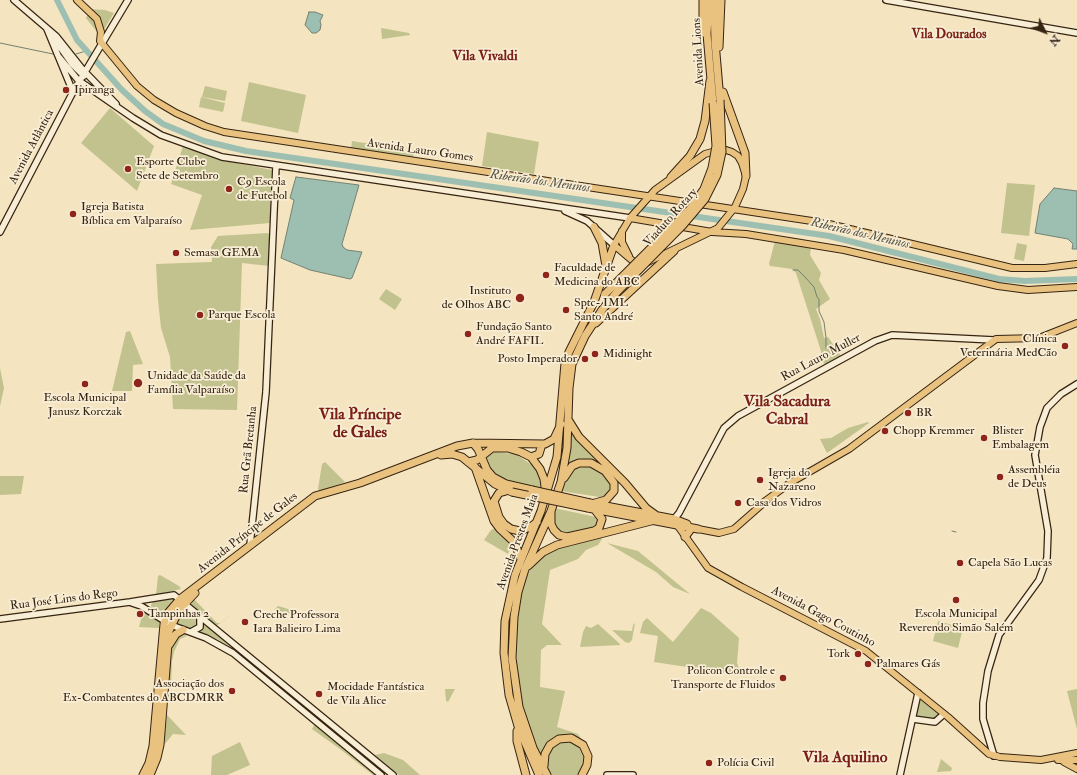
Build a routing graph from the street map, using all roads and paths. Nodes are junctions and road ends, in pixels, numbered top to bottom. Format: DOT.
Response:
graph roads {
  1 [pos="14,0"];
  2 [pos="77,0"];
  3 [pos="128,0"];
  4 [pos="703,0"];
  5 [pos="709,0"];
  6 [pos="714,0"];
  7 [pos="721,0"];
  8 [pos="886,0"];
  9 [pos="46,29"];
  10 [pos="1077,32"];
  11 [pos="100,45"];
  12 [pos="59,57"];
  13 [pos="717,61"];
  14 [pos="709,63"];
  15 [pos="83,73"];
  16 [pos="79,81"];
  17 [pos="710,81"];
  18 [pos="720,85"];
  19 [pos="73,92"];
  20 [pos="717,102"];
  21 [pos="133,118"];
  22 [pos="276,166"];
  23 [pos="746,176"];
  24 [pos="671,177"];
  25 [pos="646,199"];
  26 [pos="539,205"];
  27 [pos="576,210"];
  28 [pos="568,212"];
  29 [pos="732,212"];
  30 [pos="630,218"];
  31 [pos="721,225"];
  32 [pos="594,227"];
  33 [pos="691,228"];
  34 [pos="622,231"];
  35 [pos="0,232"];
  36 [pos="712,232"];
  37 [pos="729,234"];
  38 [pos="693,241"];
  39 [pos="614,245"];
  40 [pos="674,251"];
  41 [pos="630,259"];
  42 [pos="1077,264"];
  43 [pos="1077,268"];
  44 [pos="606,269"];
  45 [pos="1077,287"];
  46 [pos="587,318"];
  47 [pos="1077,323"];
  48 [pos="589,330"];
  49 [pos="995,340"];
  50 [pos="1077,384"];
  51 [pos="568,421"];
  52 [pos="561,424"];
  53 [pos="470,444"];
  54 [pos="542,444"];
  55 [pos="431,457"];
  56 [pos="482,457"];
  57 [pos="531,457"];
  58 [pos="465,460"];
  59 [pos="475,467"];
  60 [pos="561,482"];
  61 [pos="510,490"];
  62 [pos="546,498"];
  63 [pos="591,506"];
  64 [pos="551,511"];
  65 [pos="657,516"];
  66 [pos="651,521"];
  67 [pos="537,522"];
  68 [pos="676,522"];
  69 [pos="694,529"];
  70 [pos="686,538"];
  71 [pos="249,548"];
  72 [pos="521,559"];
  73 [pos="525,569"];
  74 [pos="152,598"];
  75 [pos="182,601"];
  76 [pos="133,603"];
  77 [pos="149,612"];
  78 [pos="200,616"];
  79 [pos="0,619"];
  80 [pos="168,624"];
  81 [pos="187,631"];
  82 [pos="168,646"];
  83 [pos="918,693"];
  84 [pos="944,714"];
  85 [pos="913,719"];
  86 [pos="518,726"];
  87 [pos="987,737"];
  88 [pos="981,748"];
  89 [pos="1077,754"];
  90 [pos="994,756"];
  91 [pos="1054,759"];
  92 [pos="1076,760"];
  93 [pos="1062,761"];
  94 [pos="1077,768"];
  95 [pos="544,774"];
  96 [pos="143,775"];
  97 [pos="150,775"];
  98 [pos="381,775"];
  99 [pos="393,775"];
  100 [pos="526,775"];
  101 [pos="582,775"];
  102 [pos="607,775"];
  103 [pos="633,775"];
  104 [pos="900,775"];
  1 -- 9 [label="main road"];
  2 -- 11 [label="main road"];
  3 -- 11 [label="main road, Avenida Atlântica"];
  4 -- 14 [label="highway"];
  5 -- 14 [label="highway, Avenida Lions"];
  6 -- 13 [label="highway, Avenida Lions"];
  7 -- 13 [label="highway"];
  8 -- 10 [label="main road"];
  9 -- 12 [label="main road"];
  9 -- 15 [label="main road"];
  11 -- 15 [label="main road, Avenida Atlântica"];
  11 -- 25 [label="main road, Avenida Lauro Gomes"];
  12 -- 16 [label="main road"];
  12 -- 19 [label="main road"];
  13 -- 18 [label="highway, Avenida Lions"];
  14 -- 17 [label="highway, Avenida Lions"];
  15 -- 16 [label="main road, Avenida Atlântica"];
  15 -- 21 [label="main road"];
  16 -- 19 [label="main road, Avenida Atlântica"];
  16 -- 21 [label="main road"];
  17 -- 20 [label="highway, Avenida Lions"];
  17 -- 24 [label="highway"];
  18 -- 20 [label="highway, Avenida Lions"];
  18 -- 23 [label="highway"];
  19 -- 35 [label="main road, Avenida Atlântica"];
  20 -- 46 [label="highway, Viaduto Rotary, bridge"];
  20 -- 48 [label="highway, Viaduto Rotary, bridge"];
  21 -- 22 [label="main road"];
  22 -- 26 [label="main road"];
  22 -- 71 [label="main road, Rua Grã Bretanha"];
  23 -- 24 [label="main road"];
  23 -- 29 [label="main road"];
  24 -- 25 [label="main road"];
  25 -- 29 [label="main road, Avenida Lauro Gomes"];
  25 -- 30 [label="main road"];
  26 -- 27 [label="main road"];
  26 -- 28 [label="main road"];
  27 -- 28 [label="main road"];
  27 -- 30 [label="main road"];
  28 -- 32 [label="main road"];
  29 -- 31 [label="main road"];
  29 -- 42 [label="main road, Avenida Lauro Gomes"];
  29 -- 43 [label="main road, Avenida Lauro Gomes"];
  30 -- 33 [label="main road"];
  30 -- 34 [label="main road"];
  31 -- 36 [label="main road"];
  31 -- 37 [label="main road"];
  32 -- 39 [label="main road"];
  32 -- 44 [label="highway"];
  33 -- 36 [label="main road"];
  33 -- 38 [label="main road"];
  34 -- 39 [label="main road"];
  34 -- 41 [label="main road"];
  36 -- 37 [label="main road"];
  36 -- 38 [label="main road"];
  37 -- 45 [label="main road"];
  38 -- 40 [label="main road"];
  39 -- 41 [label="main road"];
  39 -- 44 [label="highway"];
  40 -- 41 [label="main road"];
  40 -- 48 [label="highway"];
  44 -- 46 [label="highway"];
  46 -- 52 [label="highway, Avenida Prestes Maia"];
  47 -- 49 [label="main road, Rua Lauro Muller"];
  48 -- 51 [label="highway, Avenida Prestes Maia"];
  49 -- 68 [label="main road, Rua Lauro Muller"];
  49 -- 69 [label="main road"];
  50 -- 87 [label="main road"];
  51 -- 60 [label="highway, Avenida Prestes Maia"];
  51 -- 65 [label="highway"];
  52 -- 54 [label="highway"];
  52 -- 62 [label="highway, Avenida Prestes Maia"];
  53 -- 54 [label="highway, Avenida Príncipe de Gales"];
  53 -- 55 [label="highway, Avenida Príncipe de Gales"];
  53 -- 56 [label="highway"];
  53 -- 58 [label="highway"];
  54 -- 57 [label="highway"];
  55 -- 58 [label="highway, Avenida Príncipe de Gales"];
  55 -- 71 [label="highway, Avenida Príncipe de Gales"];
  56 -- 57 [label="highway"];
  56 -- 58 [label="highway"];
  56 -- 61 [label="highway"];
  57 -- 62 [label="highway"];
  58 -- 59 [label="highway"];
  59 -- 61 [label="highway"];
  59 -- 72 [label="highway"];
  60 -- 63 [label="highway"];
  60 -- 64 [label="highway, Avenida Prestes Maia"];
  61 -- 63 [label="highway, bridge"];
  61 -- 67 [label="highway"];
  62 -- 67 [label="highway, Avenida Prestes Maia"];
  63 -- 64 [label="highway"];
  63 -- 65 [label="highway"];
  63 -- 66 [label="highway"];
  64 -- 73 [label="highway, Avenida Prestes Maia"];
  65 -- 68 [label="highway"];
  66 -- 68 [label="highway"];
  66 -- 73 [label="highway"];
  67 -- 72 [label="highway, Avenida Prestes Maia"];
  68 -- 69 [label="highway"];
  68 -- 70 [label="main road, Avenida Gago Coutinho"];
  69 -- 70 [label="highway"];
  70 -- 83 [label="main road, Avenida Gago Coutinho"];
  71 -- 75 [label="highway, Avenida Príncipe de Gales"];
  72 -- 86 [label="highway, Avenida Prestes Maia"];
  73 -- 95 [label="highway, Avenida Prestes Maia"];
  74 -- 75 [label="main road, Rua José Lins do Rego"];
  74 -- 76 [label="main road, Rua José Lins do Rego"];
  74 -- 77 [label="main road"];
  75 -- 78 [label="main road"];
  75 -- 80 [label="highway, Avenida Príncipe de Gales"];
  76 -- 77 [label="main road, Rua José Lins do Rego"];
  76 -- 79 [label="main road, Rua José Lins do Rego"];
  77 -- 80 [label="main road, Rua José Lins do Rego"];
  78 -- 81 [label="main road"];
  78 -- 99 [label="main road"];
  80 -- 81 [label="main road, Rua José Lins do Rego"];
  80 -- 82 [label="highway"];
  80 -- 96 [label="highway"];
  81 -- 82 [label="highway"];
  81 -- 98 [label="main road, Rua José Lins do Rego"];
  82 -- 97 [label="highway"];
  83 -- 84 [label="main road, Avenida Gago Coutinho"];
  83 -- 85 [label="main road"];
  84 -- 85 [label="main road"];
  84 -- 88 [label="main road, Avenida Gago Coutinho"];
  85 -- 104 [label="main road"];
  86 -- 95 [label="highway, Avenida Prestes Maia"];
  86 -- 100 [label="highway"];
  87 -- 88 [label="main road"];
  87 -- 90 [label="main road"];
  88 -- 90 [label="main road, Avenida Gago Coutinho"];
  89 -- 91 [label="main road, Avenida Gago Coutinho"];
  89 -- 92 [label="main road"];
  90 -- 91 [label="main road, Avenida Gago Coutinho"];
  91 -- 93 [label="main road, Avenida Gago Coutinho"];
  92 -- 93 [label="main road, Avenida Gago Coutinho"];
  92 -- 94 [label="main road"];
  93 -- 94 [label="main road"];
  95 -- 101 [label="highway"];
  102 -- 103 [label="main road"];
}
